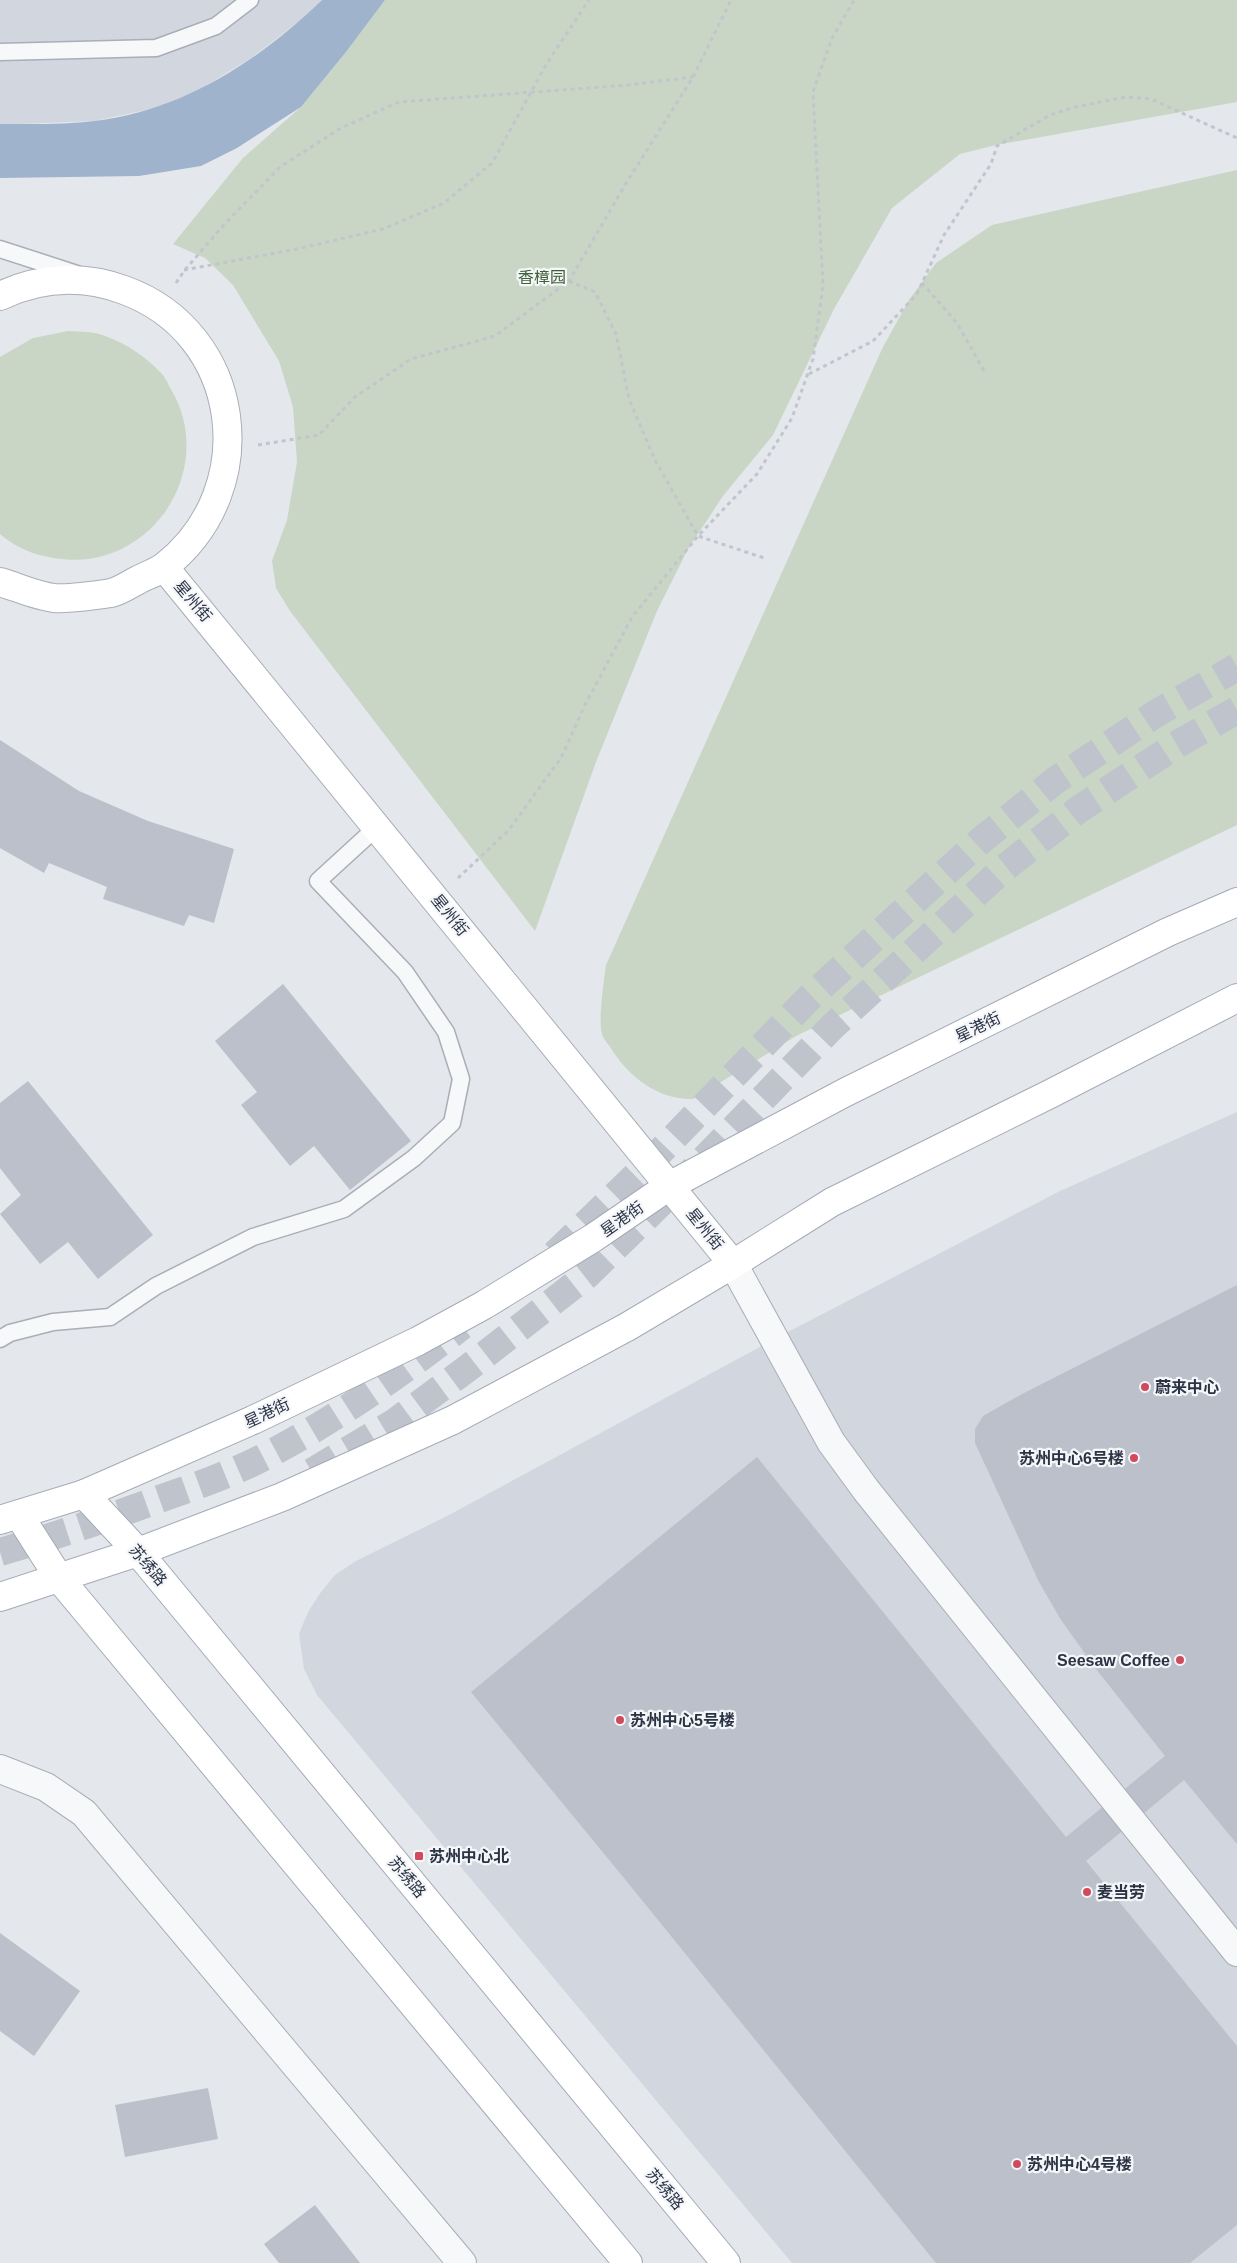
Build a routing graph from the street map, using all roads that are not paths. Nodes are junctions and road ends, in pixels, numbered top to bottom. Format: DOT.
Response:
graph roads {
  1 [pos="250,0"];
  2 [pos="0,52"];
  3 [pos="0,249"];
  4 [pos="103,282"];
  5 [pos="0,296"];
  6 [pos="164,567"];
  7 [pos="0,582"];
  8 [pos="377,827"];
  9 [pos="1237,902"];
  10 [pos="1237,998"];
  11 [pos="669,1186"];
  12 [pos="733,1264"];
  13 [pos="0,1339"];
  14 [pos="84,1494"];
  15 [pos="9,1517"];
  16 [pos="138,1552"];
  17 [pos="59,1578"];
  18 [pos="0,1597"];
  19 [pos="0,1769"];
  20 [pos="1237,1952"];
  21 [pos="462,2263"];
  22 [pos="628,2263"];
  23 [pos="726,2263"];
  1 -- 2 [label="lane"];
  3 -- 4 [label="lane"];
  4 -- 5 [label="main road"];
  4 -- 6 [label="main road"];
  6 -- 7 [label="main road"];
  6 -- 8 [label="main road, 星州街"];
  8 -- 11 [label="main road, 星州街"];
  8 -- 13 [label="lane"];
  9 -- 11 [label="main road, 星港街"];
  10 -- 12 [label="main road"];
  11 -- 12 [label="main road, 星州街"];
  11 -- 14 [label="main road, 星港街"];
  12 -- 16 [label="main road"];
  12 -- 20 [label="street"];
  14 -- 15 [label="main road, 星港街"];
  14 -- 16 [label="main road, 苏绣路"];
  15 -- 17 [label="main road"];
  16 -- 17 [label="main road"];
  16 -- 23 [label="main road, 苏绣路"];
  17 -- 18 [label="main road"];
  17 -- 22 [label="main road"];
  19 -- 21 [label="street"];
}
